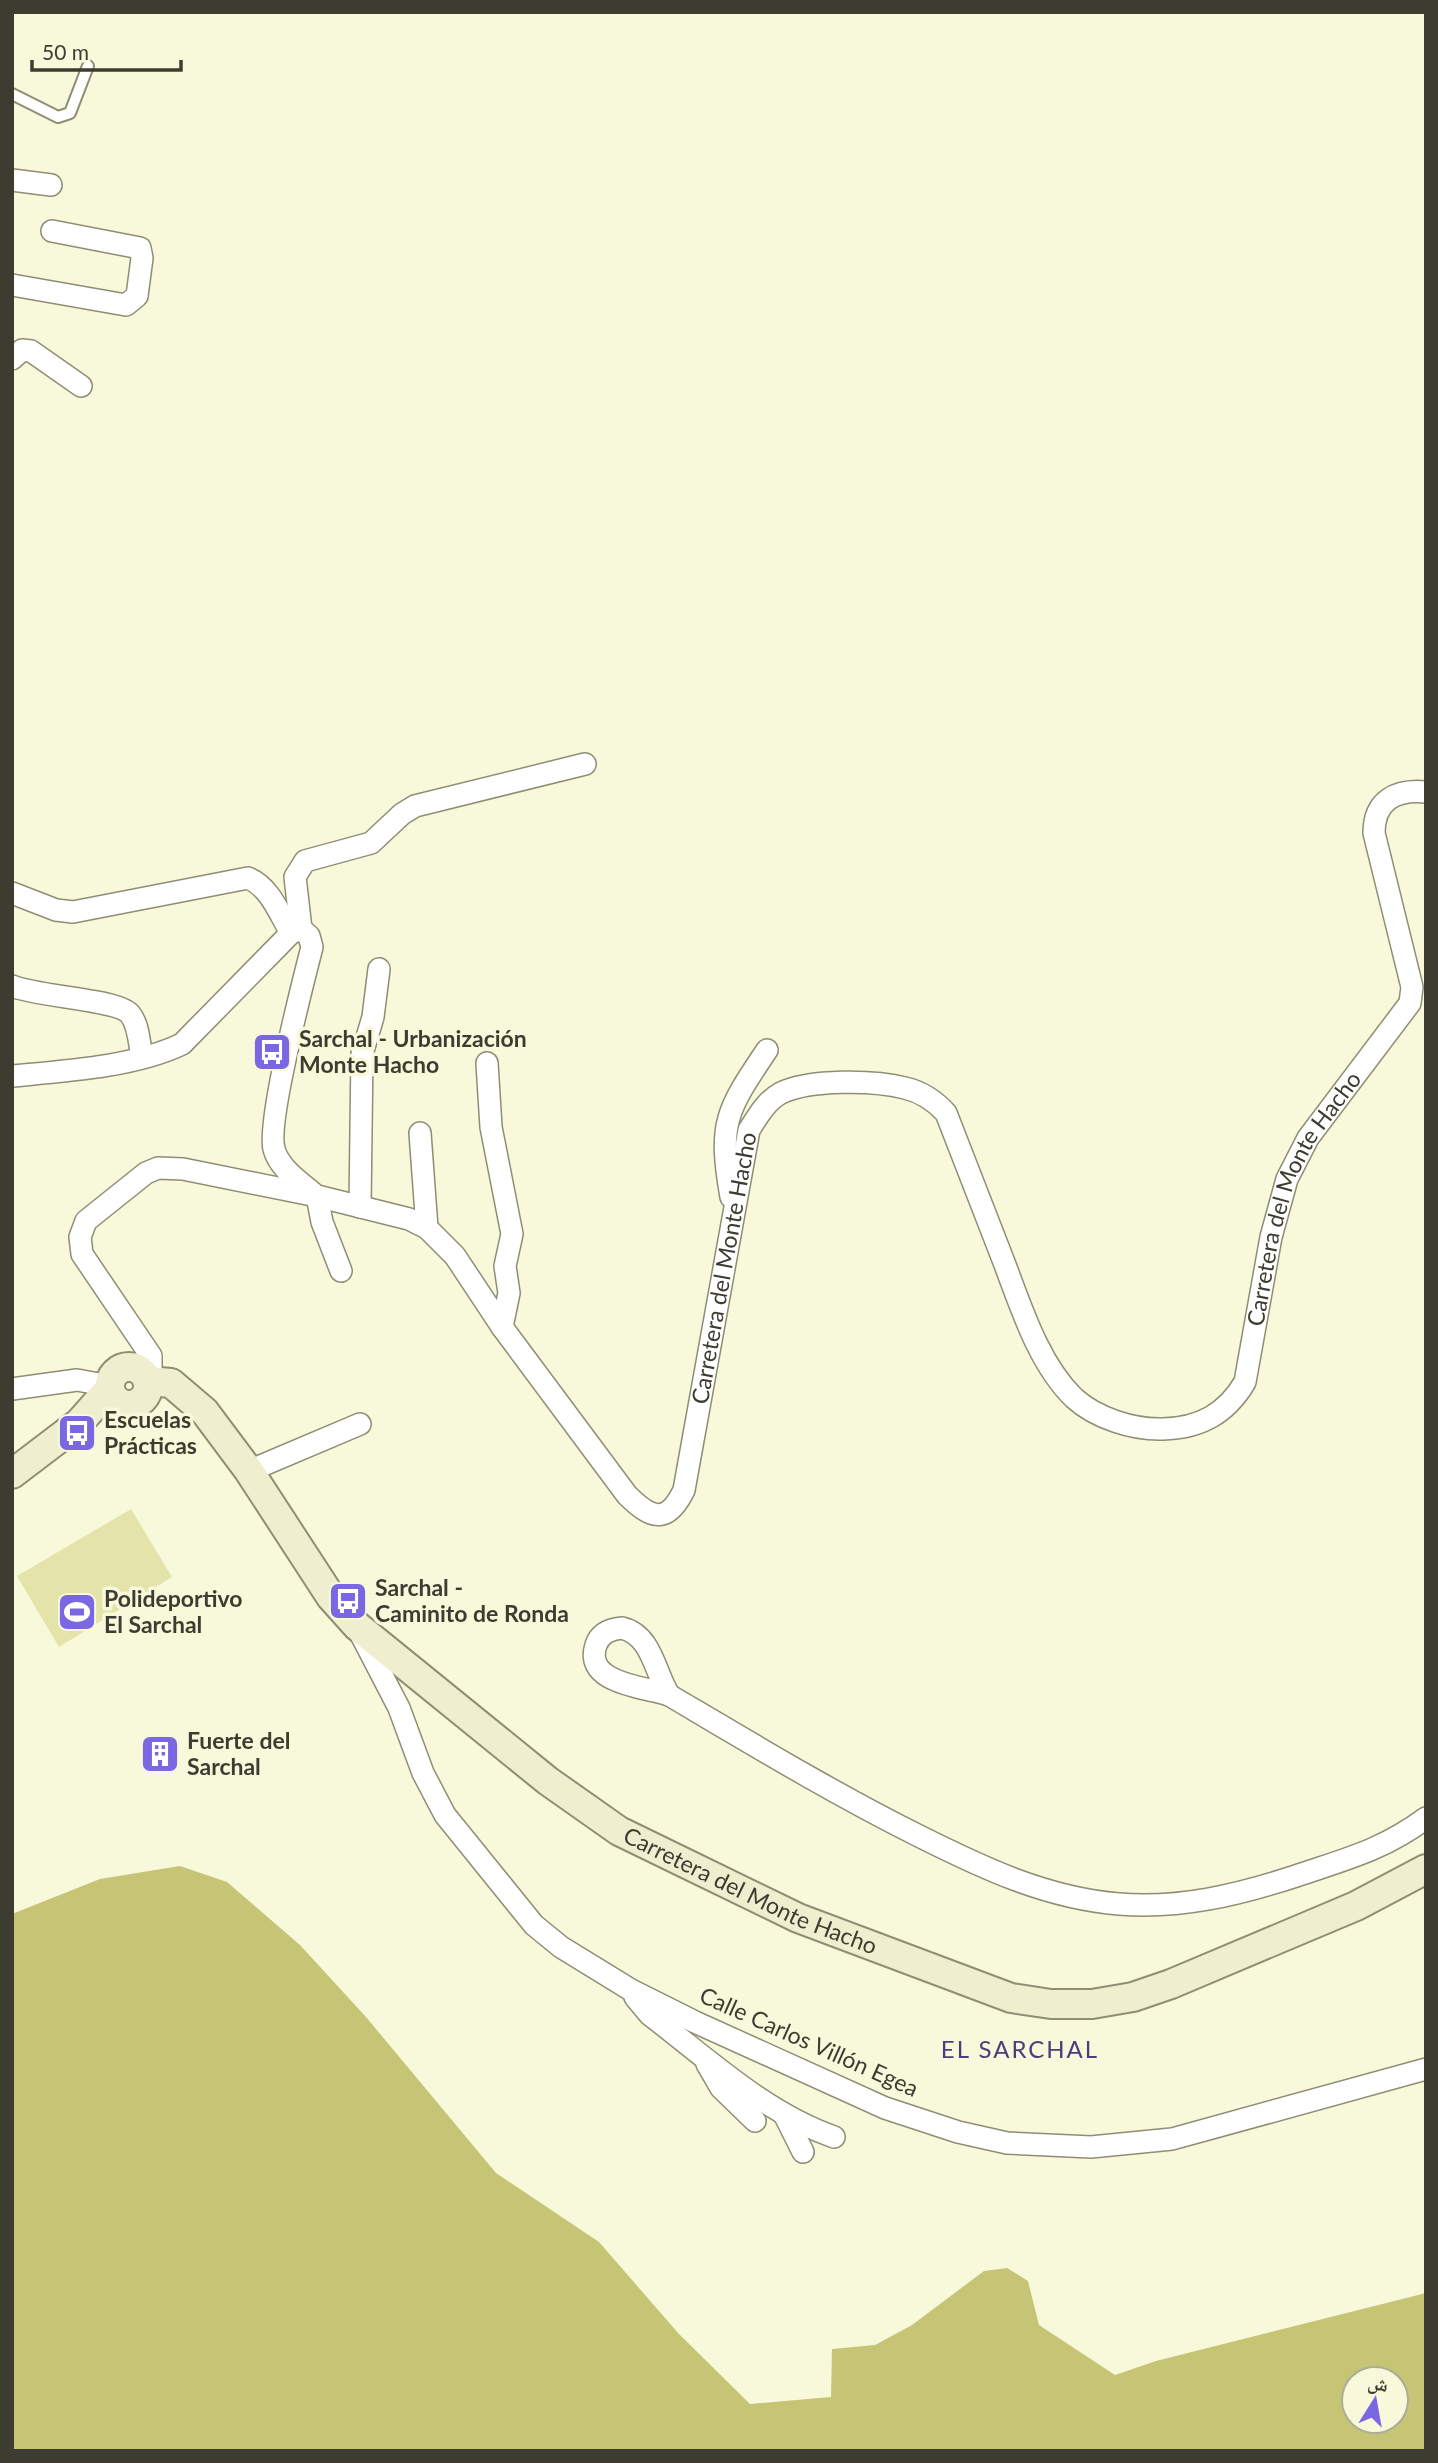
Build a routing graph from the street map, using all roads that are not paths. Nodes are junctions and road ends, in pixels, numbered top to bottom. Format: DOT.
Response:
graph roads {
  1 [pos="88,65"];
  2 [pos="12,94"];
  3 [pos="12,180"];
  4 [pos="51,185"];
  5 [pos="52,231"];
  6 [pos="12,285"];
  7 [pos="12,359"];
  8 [pos="81,386"];
  9 [pos="585,764"];
  10 [pos="1426,792"];
  11 [pos="12,893"];
  12 [pos="296,931"];
  13 [pos="379,969"];
  14 [pos="12,986"];
  15 [pos="767,1050"];
  16 [pos="142,1057"];
  17 [pos="487,1063"];
  18 [pos="12,1076"];
  19 [pos="420,1133"];
  20 [pos="275,1153"];
  21 [pos="257,1184"];
  22 [pos="317,1196"];
  23 [pos="360,1206"];
  24 [pos="733,1213"];
  25 [pos="427,1228"];
  26 [pos="341,1271"];
  27 [pos="502,1327"];
  28 [pos="12,1389"];
  29 [pos="130,1389"];
  30 [pos="360,1424"];
  31 [pos="249,1471"];
  32 [pos="12,1474"];
  33 [pos="357,1626"];
  34 [pos="669,1695"];
  35 [pos="1426,1818"];
  36 [pos="1426,1869"];
  37 [pos="631,1990"];
  38 [pos="703,2055"];
  39 [pos="1426,2069"];
  40 [pos="785,2116"];
  41 [pos="755,2121"];
  42 [pos="834,2137"];
  43 [pos="803,2152"];
  1 -- 2 [label="lane"];
  3 -- 4 [label="street"];
  5 -- 6 [label="street"];
  7 -- 8 [label="street"];
  9 -- 12 [label="street"];
  10 -- 24 [label="street, Carretera del Monte Hacho"];
  11 -- 12 [label="street"];
  12 -- 16 [label="street"];
  12 -- 20 [label="street"];
  13 -- 23 [label="street"];
  14 -- 16 [label="street"];
  15 -- 24 [label="street"];
  16 -- 18 [label="street"];
  17 -- 27 [label="street"];
  19 -- 25 [label="street"];
  20 -- 21 [label="street"];
  20 -- 22 [label="street, Carretera del Monte Hacho"];
  21 -- 22 [label="street"];
  21 -- 29 [label="street"];
  22 -- 23 [label="street, Carretera del Monte Hacho"];
  22 -- 26 [label="street"];
  23 -- 25 [label="street, Carretera del Monte Hacho"];
  24 -- 27 [label="street, Carretera del Monte Hacho"];
  25 -- 27 [label="street, Carretera del Monte Hacho"];
  28 -- 29 [label="street"];
  29 -- 31 [label="main road, Carretera del Monte Hacho"];
  29 -- 32 [label="main road"];
  30 -- 31 [label="street"];
  31 -- 33 [label="main road, Carretera del Monte Hacho"];
  33 -- 36 [label="main road, Carretera del Monte Hacho"];
  33 -- 37 [label="street, Calle Carlos Villón Egea"];
  34 -- 35 [label="street"];
  37 -- 38 [label="street"];
  37 -- 39 [label="street, Calle Carlos Villón Egea"];
  38 -- 40 [label="street"];
  38 -- 41 [label="street"];
  40 -- 42 [label="street"];
  40 -- 43 [label="street"];
}
